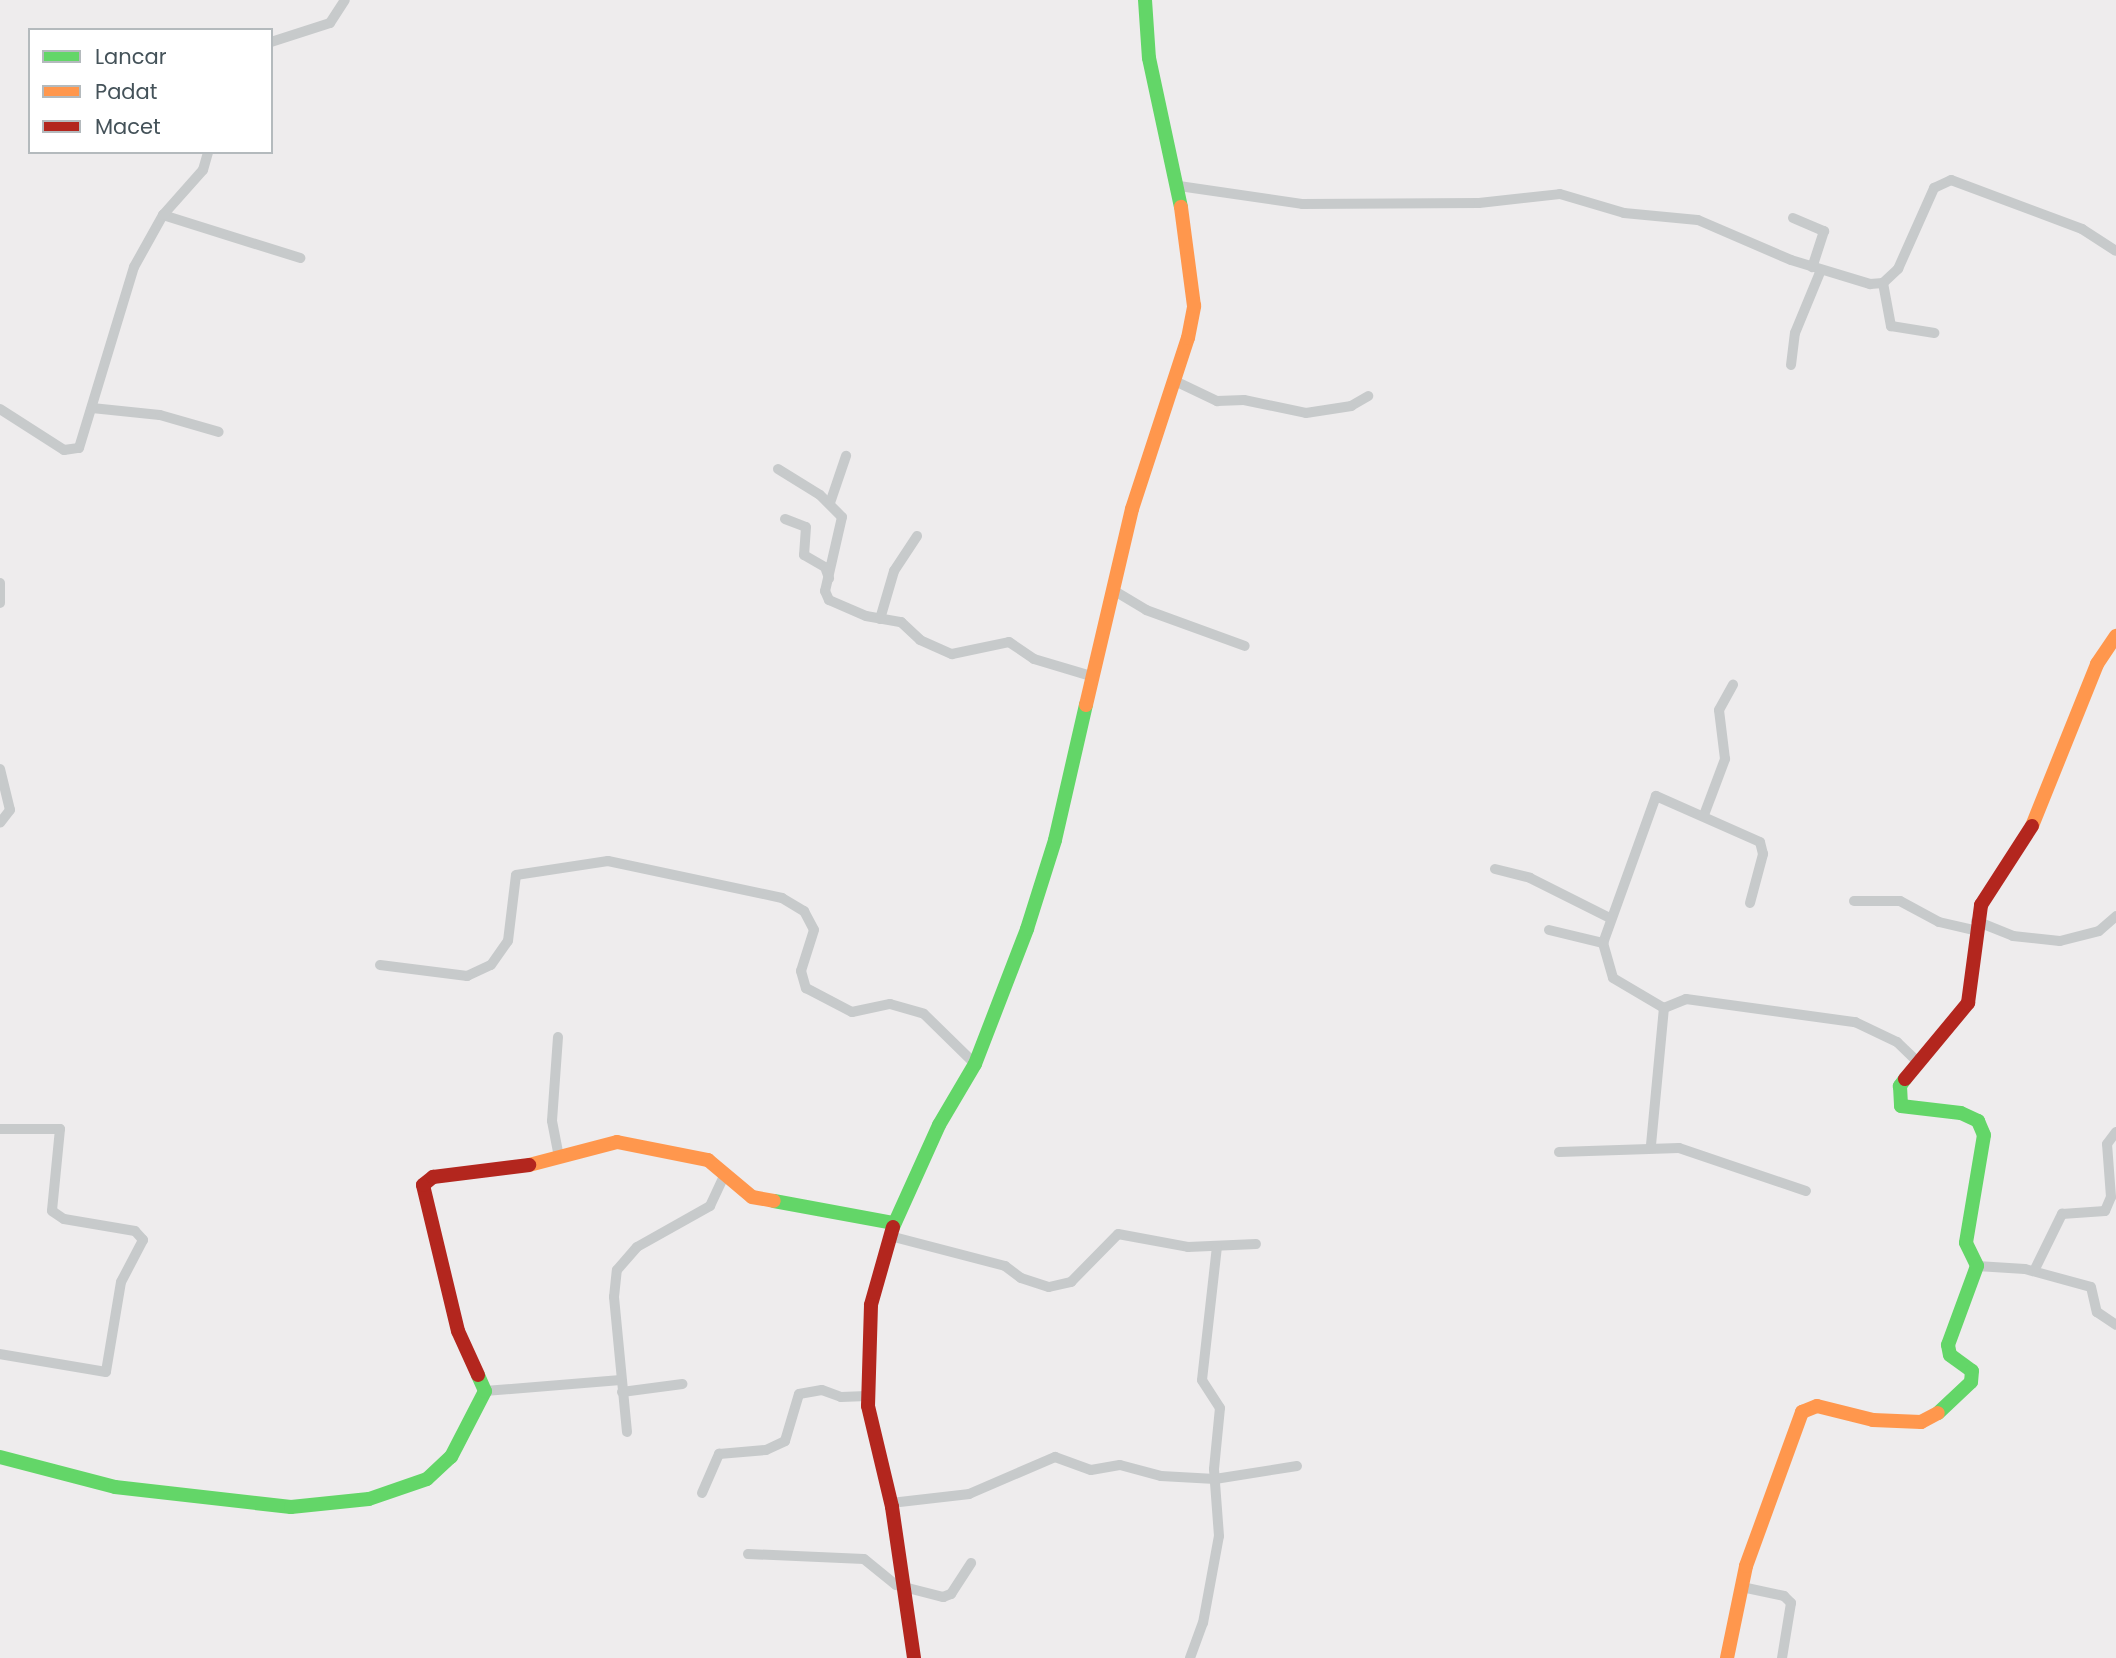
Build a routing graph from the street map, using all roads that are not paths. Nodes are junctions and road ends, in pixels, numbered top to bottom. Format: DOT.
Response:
graph roads {
  1 [pos="345,0"];
  2 [pos="1145,0"];
  3 [pos="273,41"];
  4 [pos="207,154"];
  5 [pos="1179,186"];
  6 [pos="163,215"];
  7 [pos="1793,218"];
  8 [pos="2116,251"];
  9 [pos="300,258"];
  10 [pos="1816,268"];
  11 [pos="1883,283"];
  12 [pos="1934,333"];
  13 [pos="1791,365"];
  14 [pos="1175,381"];
  15 [pos="1368,396"];
  16 [pos="92,408"];
  17 [pos="0,409"];
  18 [pos="219,432"];
  19 [pos="846,456"];
  20 [pos="778,469"];
  21 [pos="830,503"];
  22 [pos="785,519"];
  23 [pos="917,536"];
  24 [pos="829,578"];
  25 [pos="0,583"];
  26 [pos="1113,590"];
  27 [pos="0,603"];
  28 [pos="880,619"];
  29 [pos="2116,636"];
  30 [pos="1244,646"];
  31 [pos="1091,676"];
  32 [pos="1733,685"];
  33 [pos="0,769"];
  34 [pos="1704,815"];
  35 [pos="0,822"];
  36 [pos="1495,869"];
  37 [pos="1854,901"];
  38 [pos="1750,903"];
  39 [pos="2116,916"];
  40 [pos="1610,918"];
  41 [pos="1974,925"];
  42 [pos="1549,930"];
  43 [pos="1603,943"];
  44 [pos="380,965"];
  45 [pos="1664,1008"];
  46 [pos="558,1037"];
  47 [pos="1917,1061"];
  48 [pos="975,1064"];
  49 [pos="0,1129"];
  50 [pos="2116,1132"];
  51 [pos="1651,1145"];
  52 [pos="1559,1152"];
  53 [pos="559,1157"];
  54 [pos="725,1174"];
  55 [pos="1806,1191"];
  56 [pos="892,1229"];
  57 [pos="1256,1244"];
  58 [pos="1217,1247"];
  59 [pos="1977,1266"];
  60 [pos="2034,1271"];
  61 [pos="2116,1325"];
  62 [pos="0,1354"];
  63 [pos="621,1380"];
  64 [pos="682,1384"];
  65 [pos="485,1391"];
  66 [pos="622,1392"];
  67 [pos="867,1396"];
  68 [pos="626,1432"];
  69 [pos="0,1457"];
  70 [pos="1297,1466"];
  71 [pos="1215,1479"];
  72 [pos="702,1493"];
  73 [pos="891,1503"];
  74 [pos="748,1554"];
  75 [pos="971,1563"];
  76 [pos="1742,1587"];
  77 [pos="905,1588"];
  78 [pos="914,1658"];
  79 [pos="1190,1658"];
  80 [pos="1727,1658"];
  81 [pos="1782,1658"];
  1 -- 3 [label="street"];
  2 -- 5 [label="street"];
  4 -- 6 [label="street"];
  5 -- 10 [label="street"];
  5 -- 14 [label="street"];
  6 -- 9 [label="street"];
  6 -- 16 [label="street"];
  7 -- 10 [label="street"];
  8 -- 11 [label="street"];
  10 -- 11 [label="street"];
  10 -- 13 [label="street"];
  11 -- 12 [label="street"];
  14 -- 15 [label="street"];
  14 -- 26 [label="street"];
  16 -- 17 [label="street"];
  16 -- 18 [label="street"];
  19 -- 21 [label="street"];
  20 -- 21 [label="street"];
  21 -- 24 [label="street"];
  22 -- 24 [label="street"];
  23 -- 28 [label="street"];
  24 -- 28 [label="street"];
  25 -- 27 [label="street"];
  26 -- 30 [label="street"];
  26 -- 31 [label="street"];
  28 -- 31 [label="street"];
  29 -- 41 [label="street"];
  31 -- 48 [label="street"];
  32 -- 34 [label="street"];
  33 -- 35 [label="street"];
  34 -- 38 [label="street"];
  34 -- 40 [label="street"];
  36 -- 40 [label="street"];
  37 -- 41 [label="street"];
  39 -- 41 [label="street"];
  40 -- 43 [label="street"];
  41 -- 47 [label="street"];
  42 -- 43 [label="street"];
  43 -- 45 [label="street"];
  44 -- 48 [label="street"];
  45 -- 47 [label="street"];
  45 -- 51 [label="street"];
  46 -- 53 [label="street"];
  47 -- 59 [label="street"];
  48 -- 56 [label="street"];
  49 -- 62 [label="street"];
  50 -- 60 [label="street"];
  51 -- 52 [label="street"];
  51 -- 55 [label="street"];
  53 -- 54 [label="street"];
  53 -- 65 [label="street"];
  54 -- 56 [label="street"];
  54 -- 63 [label="street"];
  56 -- 58 [label="street"];
  56 -- 67 [label="street"];
  57 -- 58 [label="street"];
  58 -- 71 [label="street"];
  59 -- 60 [label="street"];
  59 -- 76 [label="street"];
  60 -- 61 [label="street"];
  63 -- 65 [label="street"];
  63 -- 66 [label="street"];
  64 -- 66 [label="street"];
  65 -- 69 [label="street"];
  66 -- 68 [label="street"];
  67 -- 72 [label="street"];
  67 -- 73 [label="street"];
  70 -- 71 [label="street"];
  71 -- 73 [label="street"];
  71 -- 79 [label="street"];
  73 -- 77 [label="street"];
  74 -- 77 [label="street"];
  75 -- 77 [label="street"];
  76 -- 80 [label="street"];
  76 -- 81 [label="street"];
  77 -- 78 [label="street"];
}
